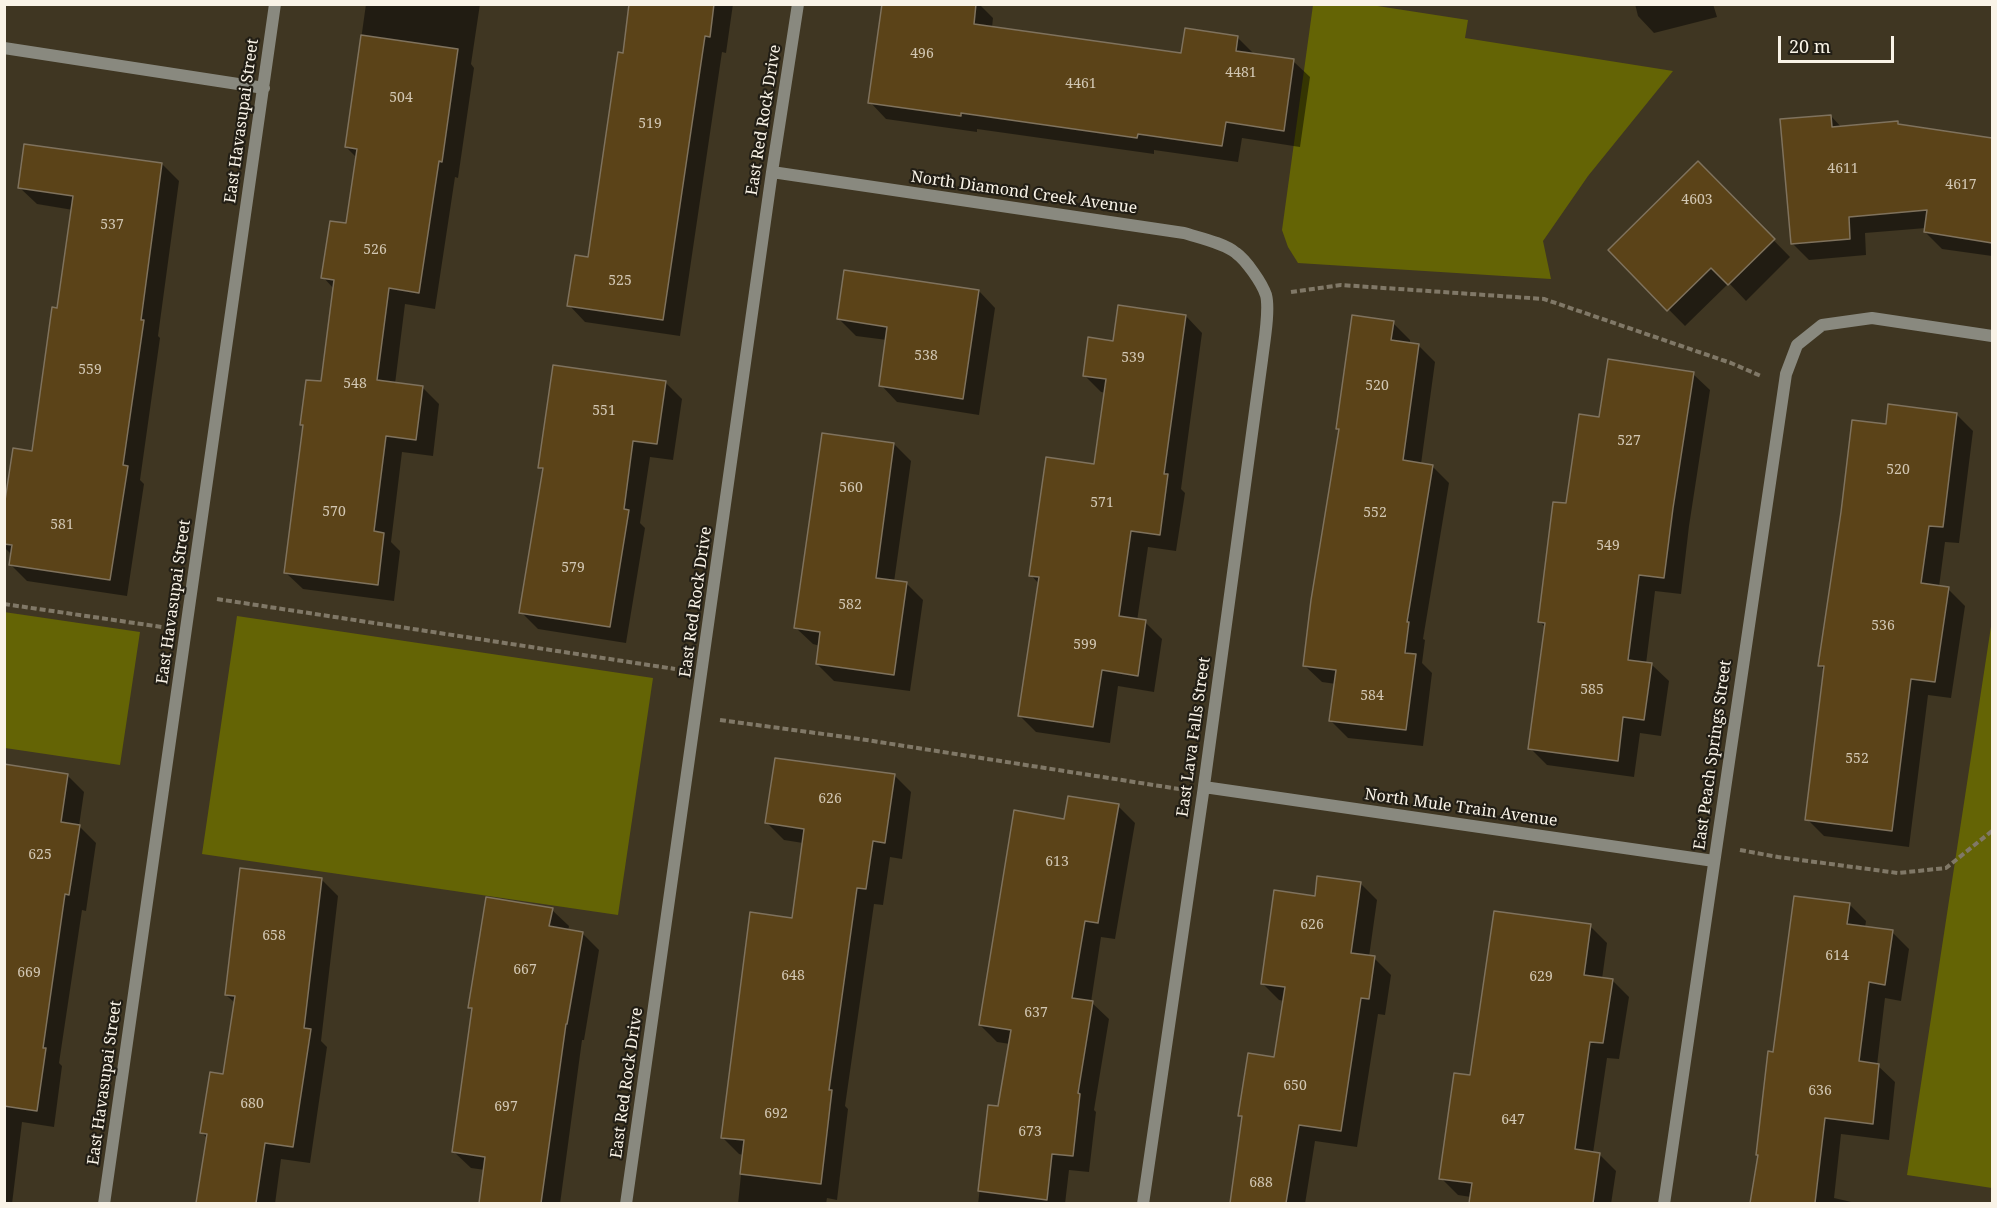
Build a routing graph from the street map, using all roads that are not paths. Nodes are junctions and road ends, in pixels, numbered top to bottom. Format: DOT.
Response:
graph roads {
  1 [pos="276,4"];
  2 [pos="798,4"];
  3 [pos="4,48"];
  4 [pos="264,88"];
  5 [pos="772,172"];
  6 [pos="1256,276"];
  7 [pos="1992,336"];
  8 [pos="1204,790"];
  9 [pos="1714,861"];
  10 [pos="104,1203"];
  11 [pos="626,1203"];
  12 [pos="1143,1203"];
  13 [pos="1664,1203"];
  1 -- 4 [label="street, East Havasupai Street"];
  2 -- 5 [label="street, East Red Rock Drive"];
  3 -- 4 [label="street"];
  4 -- 10 [label="street, East Havasupai Street"];
  5 -- 6 [label="street, North Diamond Creek Avenue"];
  5 -- 11 [label="street, East Red Rock Drive"];
  6 -- 8 [label="street, East Lava Falls Street"];
  7 -- 9 [label="street, East Peach Springs Street"];
  8 -- 9 [label="street, North Mule Train Avenue"];
  8 -- 12 [label="street, East Lava Falls Street"];
  9 -- 13 [label="street, East Peach Springs Street"];
}
